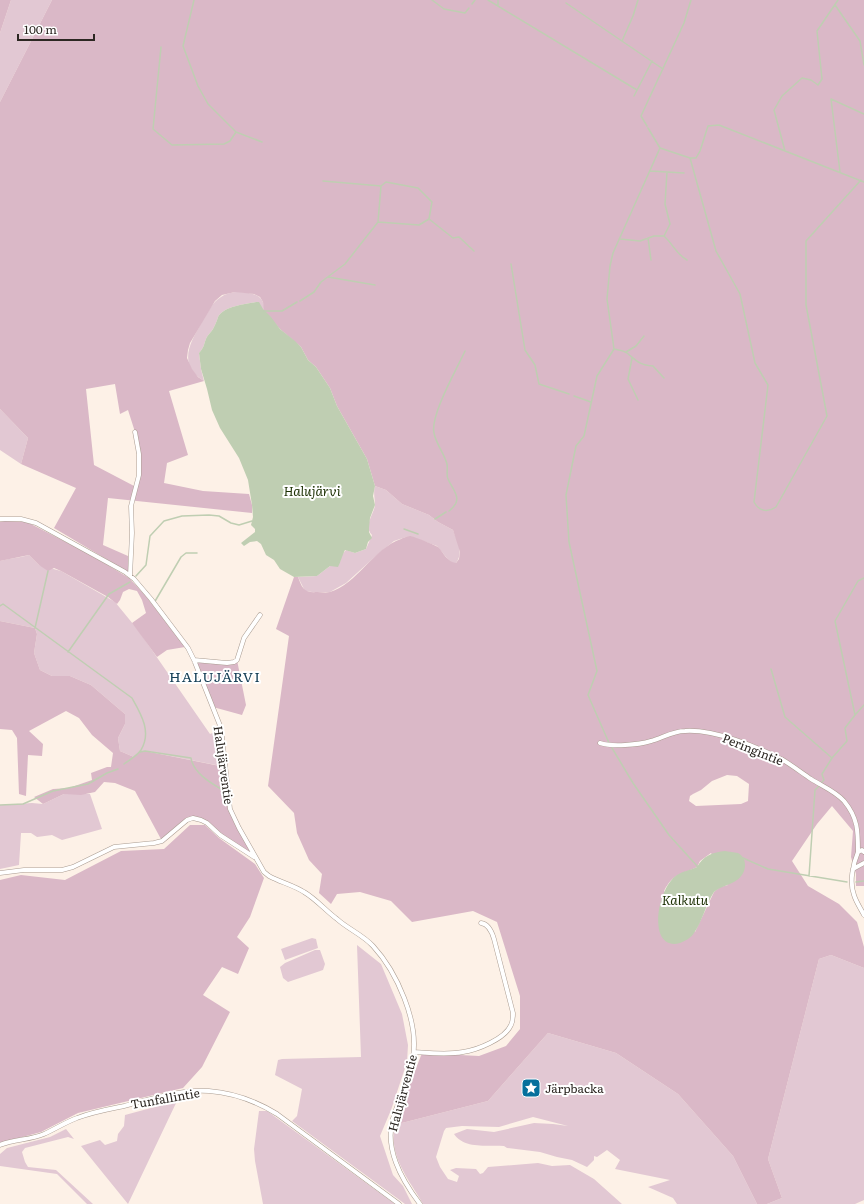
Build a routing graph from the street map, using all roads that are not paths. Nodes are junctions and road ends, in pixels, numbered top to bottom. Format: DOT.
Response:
graph roads {
  1 [pos="135,432"];
  2 [pos="0,519"];
  3 [pos="130,576"];
  4 [pos="260,615"];
  5 [pos="194,660"];
  6 [pos="600,742"];
  7 [pos="858,852"];
  8 [pos="864,852"];
  9 [pos="256,858"];
  10 [pos="864,863"];
  11 [pos="853,869"];
  12 [pos="0,873"];
  13 [pos="864,915"];
  14 [pos="480,923"];
  15 [pos="414,1052"];
  16 [pos="0,1145"];
  17 [pos="399,1204"];
  18 [pos="420,1204"];
  1 -- 3 [label="street"];
  2 -- 3 [label="street, Halujärventie"];
  3 -- 5 [label="street, Halujärventie"];
  4 -- 5 [label="street"];
  5 -- 9 [label="street, Halujärventie"];
  6 -- 7 [label="street, Peringintie"];
  7 -- 8 [label="street"];
  7 -- 11 [label="street, Peringintie"];
  9 -- 12 [label="street"];
  9 -- 15 [label="street, Halujärventie"];
  10 -- 11 [label="street"];
  11 -- 13 [label="street, Peringintie"];
  14 -- 15 [label="street"];
  15 -- 18 [label="street, Halujärventie"];
  16 -- 17 [label="street, Tunfallintie"];
}
